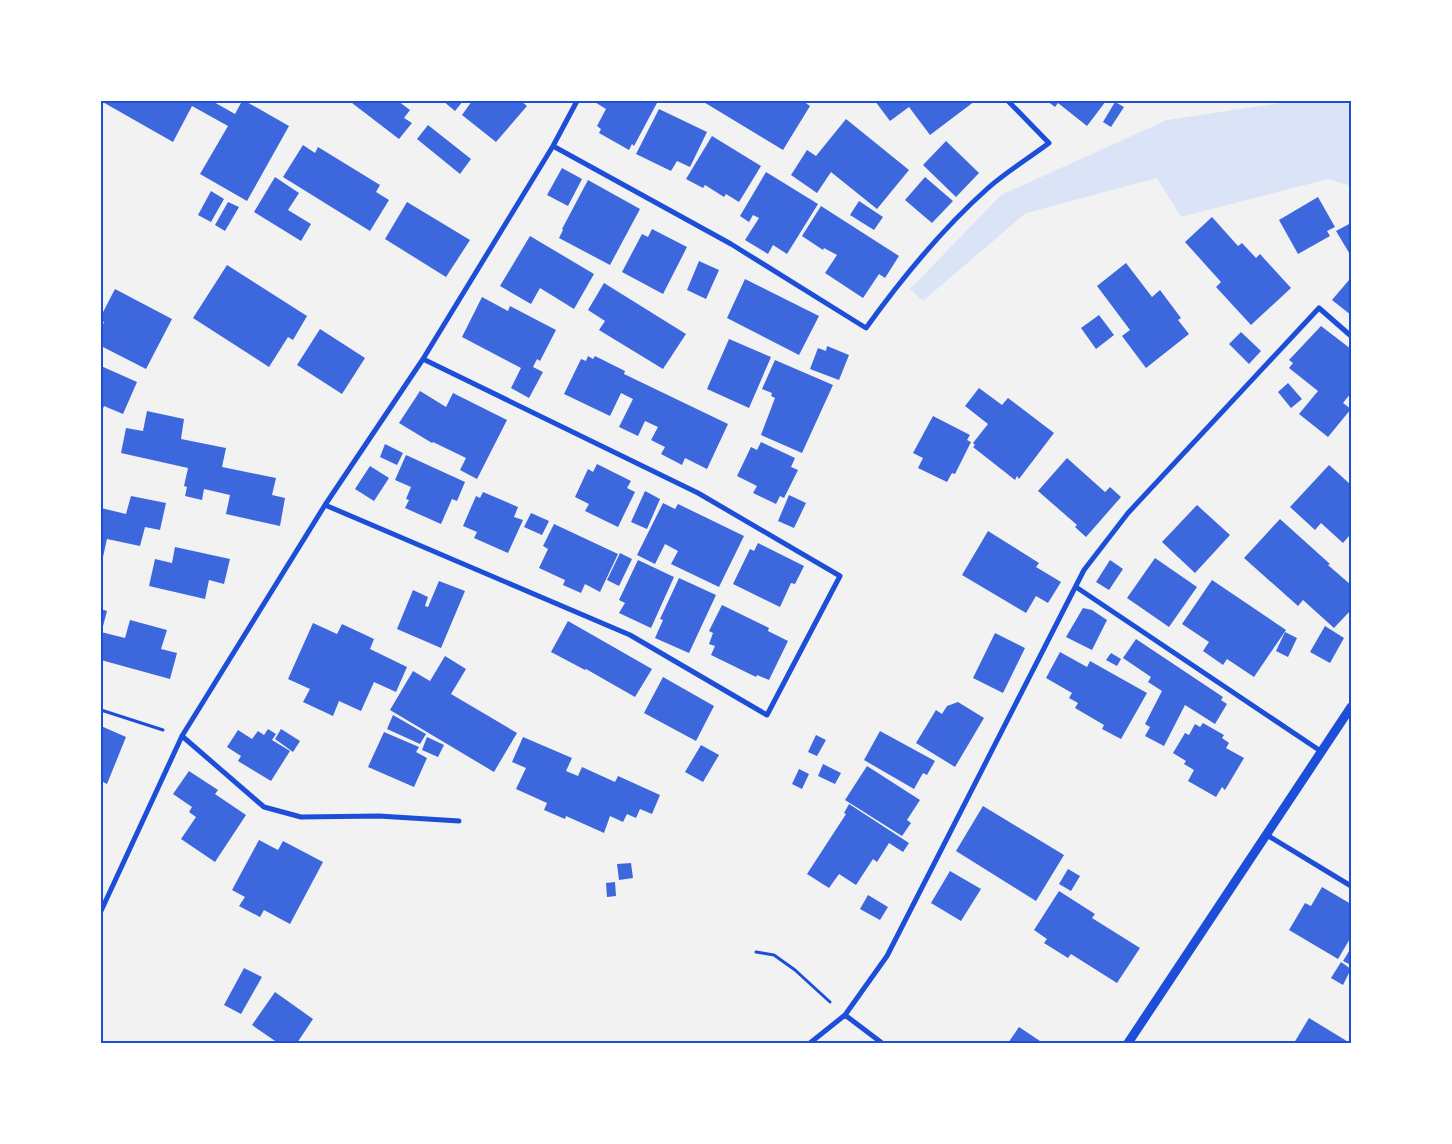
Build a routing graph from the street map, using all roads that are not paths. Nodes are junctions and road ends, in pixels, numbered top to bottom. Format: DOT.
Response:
graph roads {
  1 [pos="577,101"];
  2 [pos="1008,101"];
  3 [pos="553,146"];
  4 [pos="1351,336"];
  5 [pos="423,359"];
  6 [pos="325,505"];
  7 [pos="1076,587"];
  8 [pos="1351,707"];
  9 [pos="182,736"];
  10 [pos="1322,752"];
  11 [pos="459,821"];
  12 [pos="1267,835"];
  13 [pos="1351,886"];
  14 [pos="101,911"];
  15 [pos="845,1016"];
  16 [pos="810,1043"];
  17 [pos="882,1043"];
  18 [pos="1128,1043"];
  1 -- 3 [label="street"];
  2 -- 3 [label="street"];
  3 -- 5 [label="street"];
  4 -- 7 [label="street"];
  5 -- 6 [label="street"];
  5 -- 6 [label="street"];
  6 -- 9 [label="street"];
  7 -- 10 [label="street"];
  7 -- 15 [label="street"];
  8 -- 10 [label="street"];
  9 -- 11 [label="street"];
  9 -- 14 [label="street"];
  10 -- 12 [label="street"];
  12 -- 13 [label="street"];
  12 -- 18 [label="street"];
  15 -- 16 [label="street"];
  15 -- 17 [label="street"];
}
